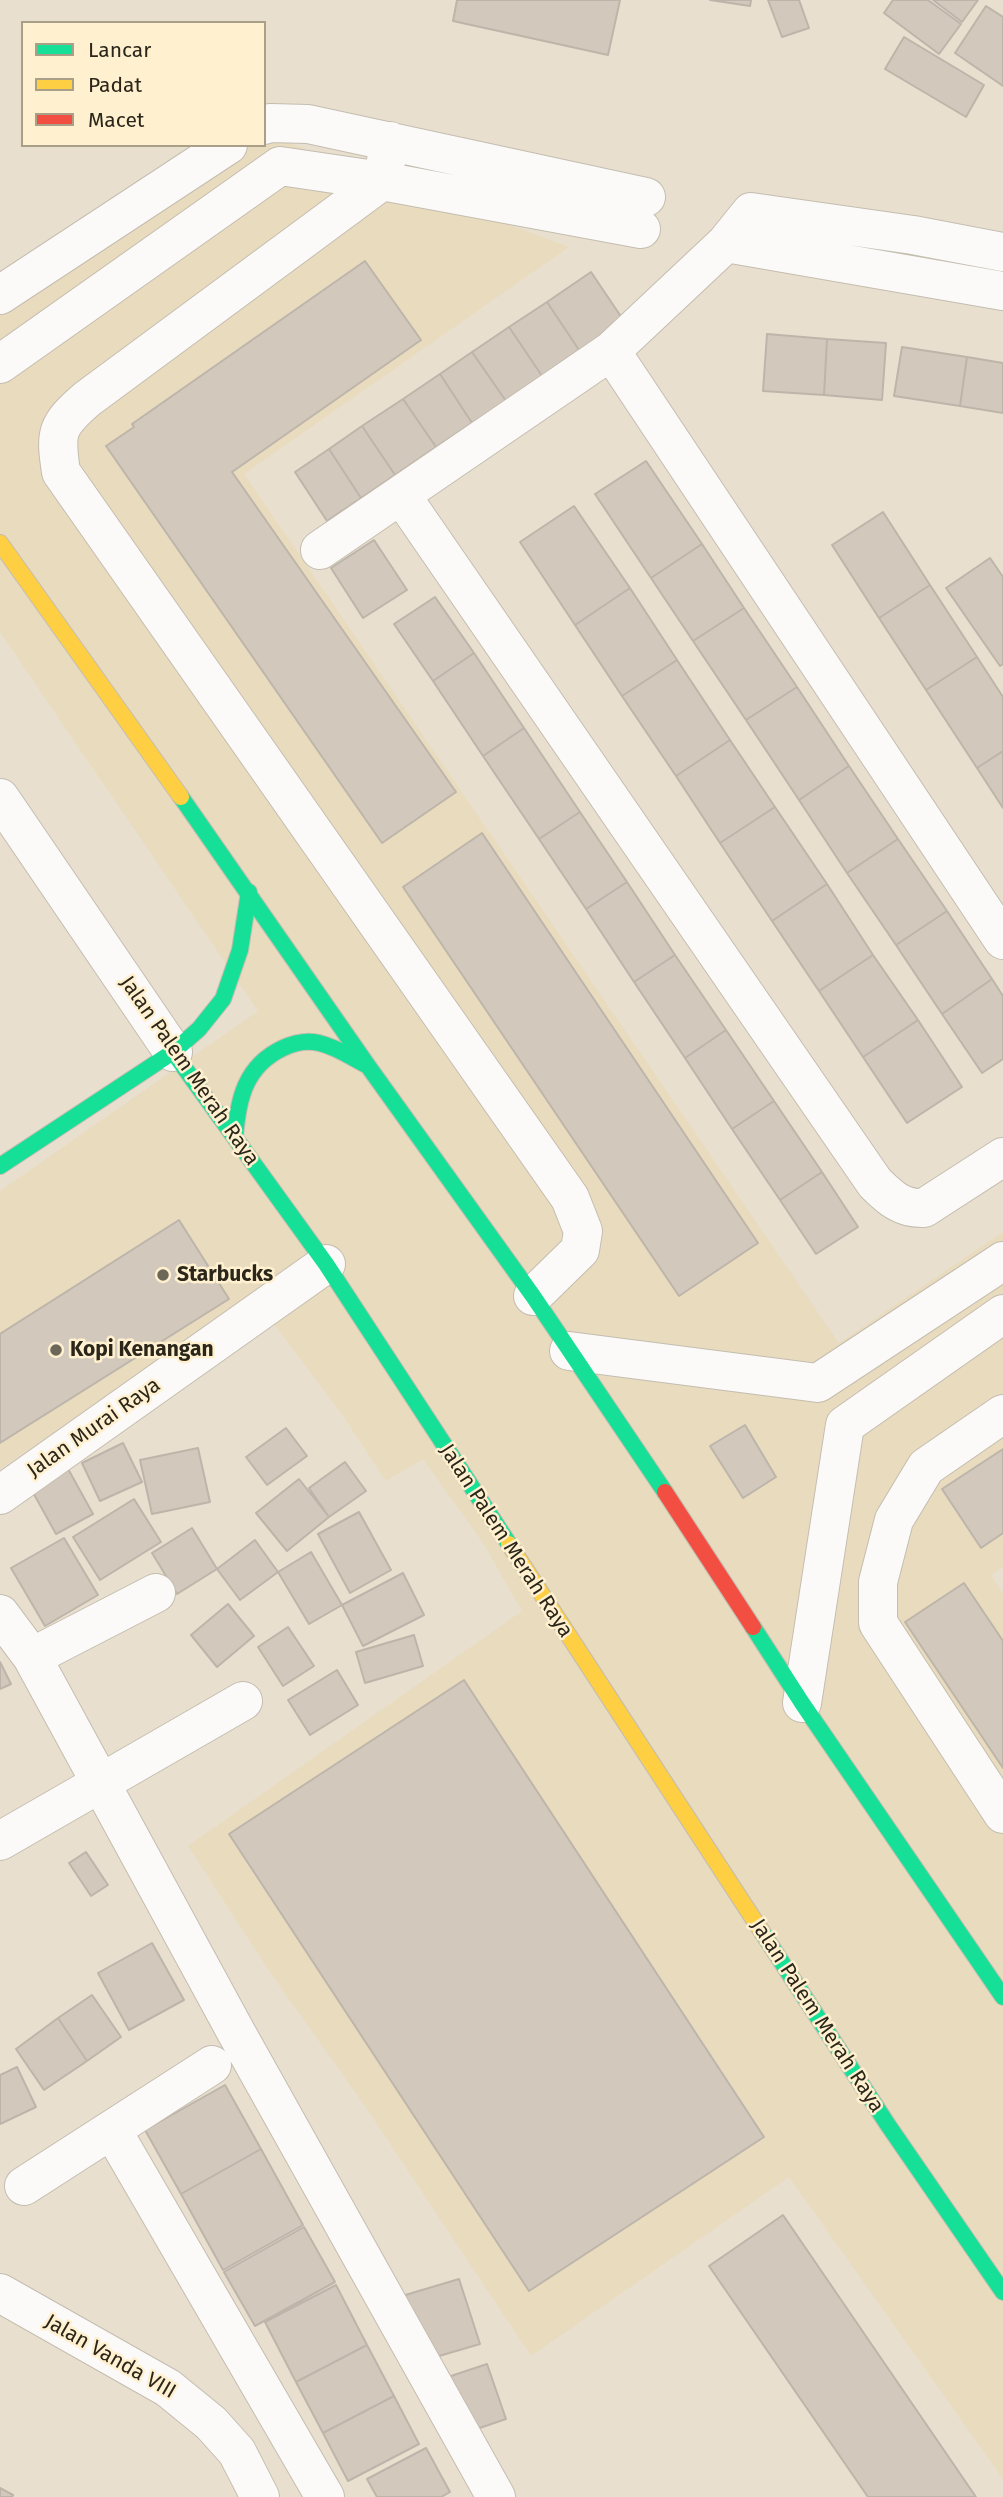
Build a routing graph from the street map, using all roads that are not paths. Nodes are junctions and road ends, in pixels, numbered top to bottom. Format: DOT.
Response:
graph roads {
  1 [pos="266,124"];
  2 [pos="390,141"];
  3 [pos="225,147"];
  4 [pos="382,181"];
  5 [pos="913,235"];
  6 [pos="726,243"];
  7 [pos="1003,252"];
  8 [pos="903,274"];
  9 [pos="1003,291"];
  10 [pos="0,295"];
  11 [pos="611,351"];
  12 [pos="0,365"];
  13 [pos="401,495"];
  14 [pos="0,543"];
  15 [pos="320,550"];
  16 [pos="10,583"];
  17 [pos="30,587"];
  18 [pos="0,798"];
  19 [pos="249,892"];
  20 [pos="1003,940"];
  21 [pos="173,1052"];
  22 [pos="368,1066"];
  23 [pos="235,1137"];
  24 [pos="1003,1157"];
  25 [pos="0,1166"];
  26 [pos="1003,1261"];
  27 [pos="326,1264"];
  28 [pos="533,1296"];
  29 [pos="1003,1314"];
  30 [pos="569,1351"];
  31 [pos="818,1383"];
  32 [pos="1003,1414"];
  33 [pos="845,1425"];
  34 [pos="0,1495"];
  35 [pos="156,1593"];
  36 [pos="0,1614"];
  37 [pos="32,1657"];
  38 [pos="243,1701"];
  39 [pos="802,1703"];
  40 [pos="98,1783"];
  41 [pos="1003,1814"];
  42 [pos="0,1841"];
  43 [pos="1003,1997"];
  44 [pos="212,2065"];
  45 [pos="112,2130"];
  46 [pos="24,2186"];
  47 [pos="1003,2292"];
  48 [pos="0,2293"];
  49 [pos="318,2494"];
  50 [pos="260,2497"];
  51 [pos="496,2497"];
  1 -- 2 [label="street"];
  2 -- 4 [label="street"];
  2 -- 4 [label="street"];
  3 -- 10 [label="street"];
  4 -- 12 [label="street"];
  4 -- 28 [label="street"];
  5 -- 6 [label="street"];
  5 -- 7 [label="street"];
  5 -- 8 [label="street"];
  6 -- 8 [label="street"];
  6 -- 11 [label="street"];
  8 -- 9 [label="street"];
  11 -- 13 [label="street"];
  11 -- 20 [label="street"];
  13 -- 15 [label="street"];
  13 -- 24 [label="street"];
  14 -- 17 [label="street"];
  16 -- 17 [label="street"];
  17 -- 19 [label="street"];
  18 -- 21 [label="street, Jalan Palem Merah Raya"];
  19 -- 21 [label="street"];
  19 -- 22 [label="street"];
  21 -- 23 [label="street, Jalan Palem Merah Raya"];
  21 -- 25 [label="street"];
  22 -- 23 [label="street"];
  22 -- 28 [label="street"];
  23 -- 27 [label="street, Jalan Palem Merah Raya"];
  26 -- 31 [label="street"];
  27 -- 34 [label="street, Jalan Murai Raya"];
  27 -- 47 [label="street, Jalan Palem Merah Raya"];
  28 -- 30 [label="street"];
  29 -- 33 [label="street"];
  30 -- 31 [label="street"];
  30 -- 39 [label="street"];
  31 -- 33 [label="street"];
  32 -- 41 [label="street"];
  33 -- 39 [label="street"];
  35 -- 37 [label="street"];
  36 -- 37 [label="street"];
  37 -- 40 [label="street"];
  38 -- 40 [label="street"];
  39 -- 43 [label="street"];
  40 -- 42 [label="street"];
  40 -- 51 [label="street"];
  44 -- 45 [label="street"];
  45 -- 46 [label="street"];
  45 -- 49 [label="street"];
  48 -- 50 [label="street, Jalan Vanda VIII"];
}
